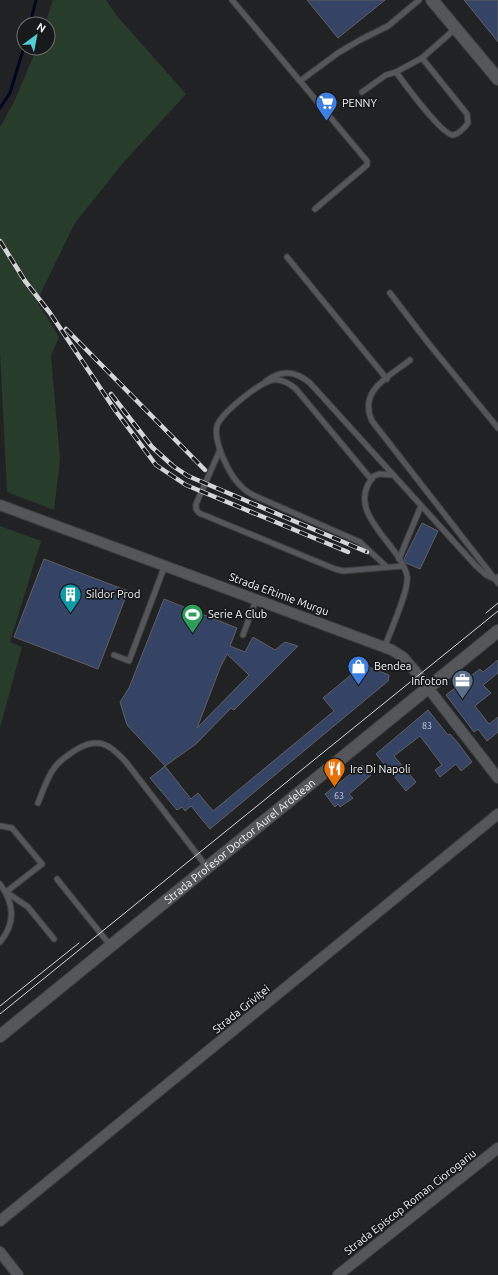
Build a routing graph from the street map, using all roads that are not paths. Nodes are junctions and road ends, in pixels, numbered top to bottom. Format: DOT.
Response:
graph roads {
  1 [pos="232,0"];
  2 [pos="419,0"];
  3 [pos="432,0"];
  4 [pos="456,28"];
  5 [pos="422,58"];
  6 [pos="396,72"];
  7 [pos="498,79"];
  8 [pos="300,81"];
  9 [pos="362,92"];
  10 [pos="315,209"];
  11 [pos="288,256"];
  12 [pos="390,293"];
  13 [pos="429,344"];
  14 [pos="424,349"];
  15 [pos="410,360"];
  16 [pos="387,379"];
  17 [pos="260,385"];
  18 [pos="498,428"];
  19 [pos="220,450"];
  20 [pos="394,475"];
  21 [pos="371,479"];
  22 [pos="0,505"];
  23 [pos="421,506"];
  24 [pos="399,559"];
  25 [pos="165,565"];
  26 [pos="403,566"];
  27 [pos="387,567"];
  28 [pos="497,580"];
  29 [pos="257,599"];
  30 [pos="498,630"];
  31 [pos="243,635"];
  32 [pos="385,646"];
  33 [pos="114,655"];
  34 [pos="428,688"];
  35 [pos="498,778"];
  36 [pos="38,803"];
  37 [pos="498,814"];
  38 [pos="0,826"];
  39 [pos="207,867"];
  40 [pos="57,879"];
  41 [pos="0,884"];
  42 [pos="6,892"];
  43 [pos="54,939"];
  44 [pos="0,942"];
  45 [pos="110,945"];
  46 [pos="0,1036"];
  47 [pos="498,1148"];
  48 [pos="0,1221"];
  49 [pos="0,1252"];
  50 [pos="18,1275"];
  51 [pos="338,1275"];
  1 -- 8 [label="lane"];
  2 -- 8 [label="lane"];
  3 -- 4 [label="main road"];
  4 -- 5 [label="lane"];
  4 -- 7 [label="main road"];
  5 -- 6 [label="lane"];
  5 -- 6 [label="lane"];
  6 -- 9 [label="lane"];
  8 -- 10 [label="lane"];
  11 -- 16 [label="lane"];
  12 -- 13 [label="lane"];
  13 -- 14 [label="lane"];
  13 -- 18 [label="lane"];
  15 -- 16 [label="lane"];
  16 -- 28 [label="lane"];
  17 -- 19 [label="lane"];
  17 -- 20 [label="lane"];
  17 -- 21 [label="lane"];
  19 -- 27 [label="lane"];
  19 -- 27 [label="lane"];
  20 -- 21 [label="lane"];
  20 -- 23 [label="lane"];
  21 -- 24 [label="lane"];
  22 -- 25 [label="street, Strada Eftimie Murgu"];
  23 -- 24 [label="lane"];
  23 -- 28 [label="lane"];
  24 -- 26 [label="lane"];
  25 -- 29 [label="street, Strada Eftimie Murgu"];
  25 -- 33 [label="lane"];
  26 -- 27 [label="lane"];
  26 -- 32 [label="lane"];
  29 -- 31 [label="lane"];
  29 -- 32 [label="street, Strada Eftimie Murgu"];
  30 -- 34 [label="main road, Strada Profesor Doctor Aurel Ardelean"];
  32 -- 34 [label="street, Strada Eftimie Murgu"];
  34 -- 35 [label="street, Strada Eftimie Murgu"];
  34 -- 39 [label="main road, Strada Profesor Doctor Aurel Ardelean"];
  36 -- 39 [label="lane"];
  37 -- 48 [label="street, Strada Griviței"];
  38 -- 42 [label="lane"];
  39 -- 45 [label="main road, Strada Profesor Doctor Aurel Ardelean"];
  40 -- 45 [label="lane"];
  41 -- 42 [label="lane"];
  42 -- 43 [label="lane"];
  42 -- 44 [label="lane"];
  45 -- 46 [label="main road, Strada Profesor Doctor Aurel Ardelean"];
  47 -- 51 [label="street, Strada Episcop Roman Ciorogariu"];
  49 -- 50 [label="street"];
}
